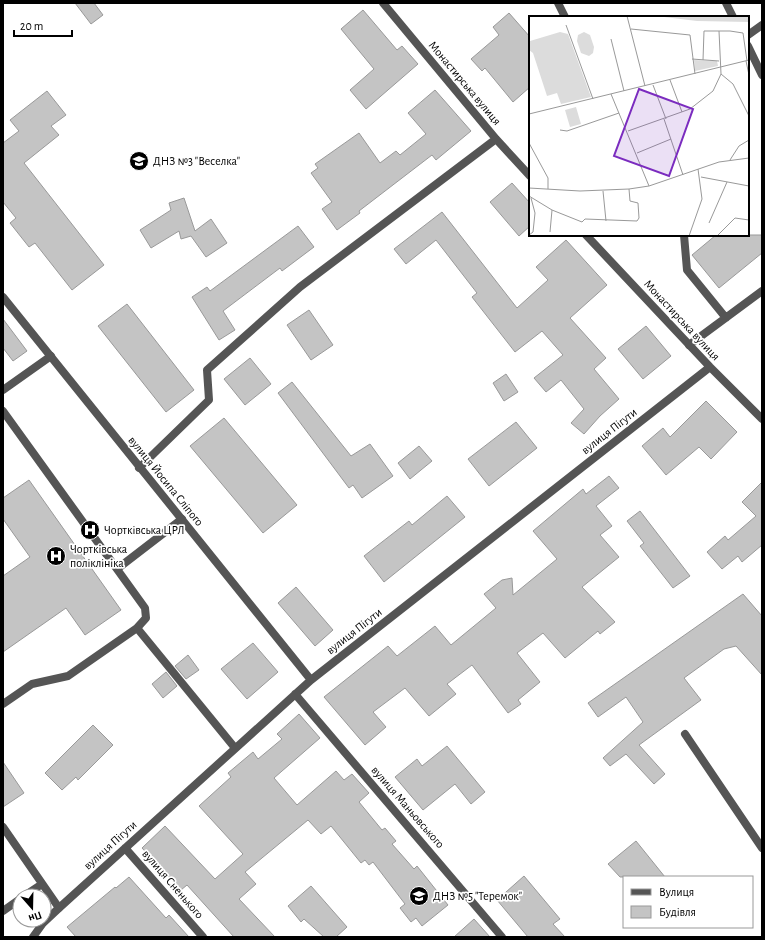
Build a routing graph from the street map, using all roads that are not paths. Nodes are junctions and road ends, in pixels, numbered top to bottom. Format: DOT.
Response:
graph roads {
  1 [pos="383,3"];
  2 [pos="558,3"];
  3 [pos="726,3"];
  4 [pos="564,16"];
  5 [pos="732,16"];
  6 [pos="762,24"];
  7 [pos="749,34"];
  8 [pos="749,48"];
  9 [pos="762,76"];
  10 [pos="496,139"];
  11 [pos="529,175"];
  12 [pos="587,236"];
  13 [pos="684,236"];
  14 [pos="762,291"];
  15 [pos="3,297"];
  16 [pos="726,318"];
  17 [pos="689,345"];
  18 [pos="51,356"];
  19 [pos="710,367"];
  20 [pos="3,390"];
  21 [pos="3,411"];
  22 [pos="762,419"];
  23 [pos="138,468"];
  24 [pos="182,519"];
  25 [pos="117,569"];
  26 [pos="136,628"];
  27 [pos="311,680"];
  28 [pos="295,694"];
  29 [pos="3,704"];
  30 [pos="685,734"];
  31 [pos="235,748"];
  32 [pos="3,827"];
  33 [pos="125,848"];
  34 [pos="762,848"];
  35 [pos="42,884"];
  36 [pos="36,888"];
  37 [pos="12,905"];
  38 [pos="59,908"];
  39 [pos="3,911"];
  40 [pos="33,937"];
  41 [pos="203,937"];
  42 [pos="502,937"];
  1 -- 10 [label="street, Монастирська вулиця"];
  2 -- 4 [label="street"];
  3 -- 5 [label="street"];
  6 -- 7 [label="street"];
  8 -- 9 [label="street"];
  10 -- 11 [label="street, Монастирська вулиця"];
  10 -- 23 [label="street"];
  12 -- 17 [label="street, Монастирська вулиця"];
  13 -- 16 [label="street"];
  14 -- 16 [label="street"];
  15 -- 18 [label="street, вулиця Йосипа Сліпого"];
  16 -- 17 [label="street"];
  17 -- 19 [label="street, Монастирська вулиця"];
  18 -- 20 [label="street"];
  18 -- 23 [label="street, вулиця Йосипа Сліпого"];
  19 -- 22 [label="street, Монастирська вулиця"];
  19 -- 27 [label="street, вулиця Пігути"];
  21 -- 25 [label="street"];
  23 -- 24 [label="street, вулиця Йосипа Сліпого"];
  24 -- 25 [label="street"];
  24 -- 27 [label="street, вулиця Йосипа Сліпого"];
  25 -- 26 [label="street"];
  26 -- 29 [label="street"];
  26 -- 31 [label="street"];
  27 -- 28 [label="street, вулиця Пігути"];
  28 -- 31 [label="street, вулиця Пігути"];
  28 -- 42 [label="street, вулиця Маньовського"];
  30 -- 34 [label="street"];
  31 -- 33 [label="street, вулиця Пігути"];
  32 -- 35 [label="street"];
  33 -- 38 [label="street, вулиця Пігути"];
  33 -- 41 [label="street, вулиця Сненького"];
  35 -- 36 [label="street"];
  35 -- 38 [label="street"];
  37 -- 39 [label="street"];
  38 -- 40 [label="street, вулиця Пігути"];
}
